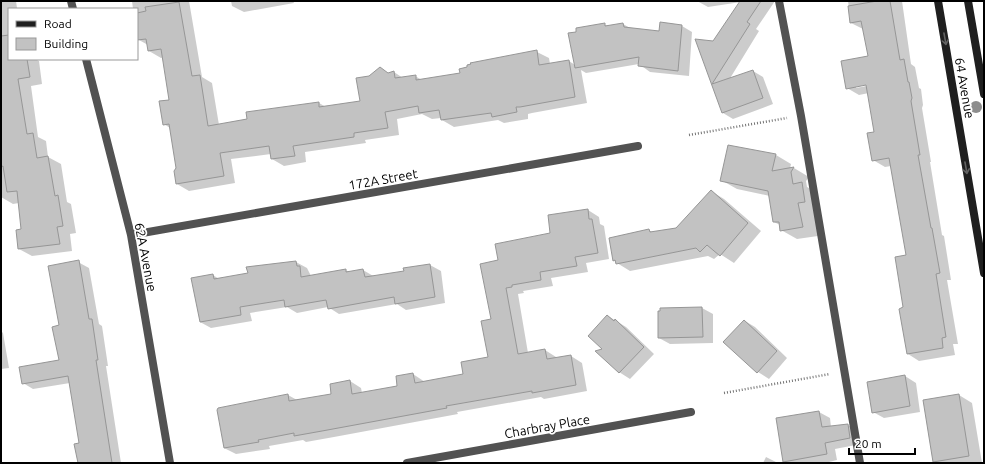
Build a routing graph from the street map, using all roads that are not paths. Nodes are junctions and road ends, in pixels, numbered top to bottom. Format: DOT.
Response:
graph roads {
  1 [pos="779,1"];
  2 [pos="938,1"];
  3 [pos="968,1"];
  4 [pos="86,60"];
  5 [pos="984,94"];
  6 [pos="638,146"];
  7 [pos="131,235"];
  8 [pos="984,273"];
  9 [pos="691,412"];
  10 [pos="170,463"];
  11 [pos="407,463"];
  12 [pos="860,463"];
  1 -- 12 [label="street"];
  2 -- 8 [label="main road, 64 Avenue, one-way"];
  3 -- 5 [label="main road, 64 Avenue"];
  4 -- 7 [label="street, 62A Avenue"];
  6 -- 7 [label="street, 172A Street"];
  7 -- 10 [label="street, 62A Avenue"];
  9 -- 11 [label="street, Charbray Place"];
}
